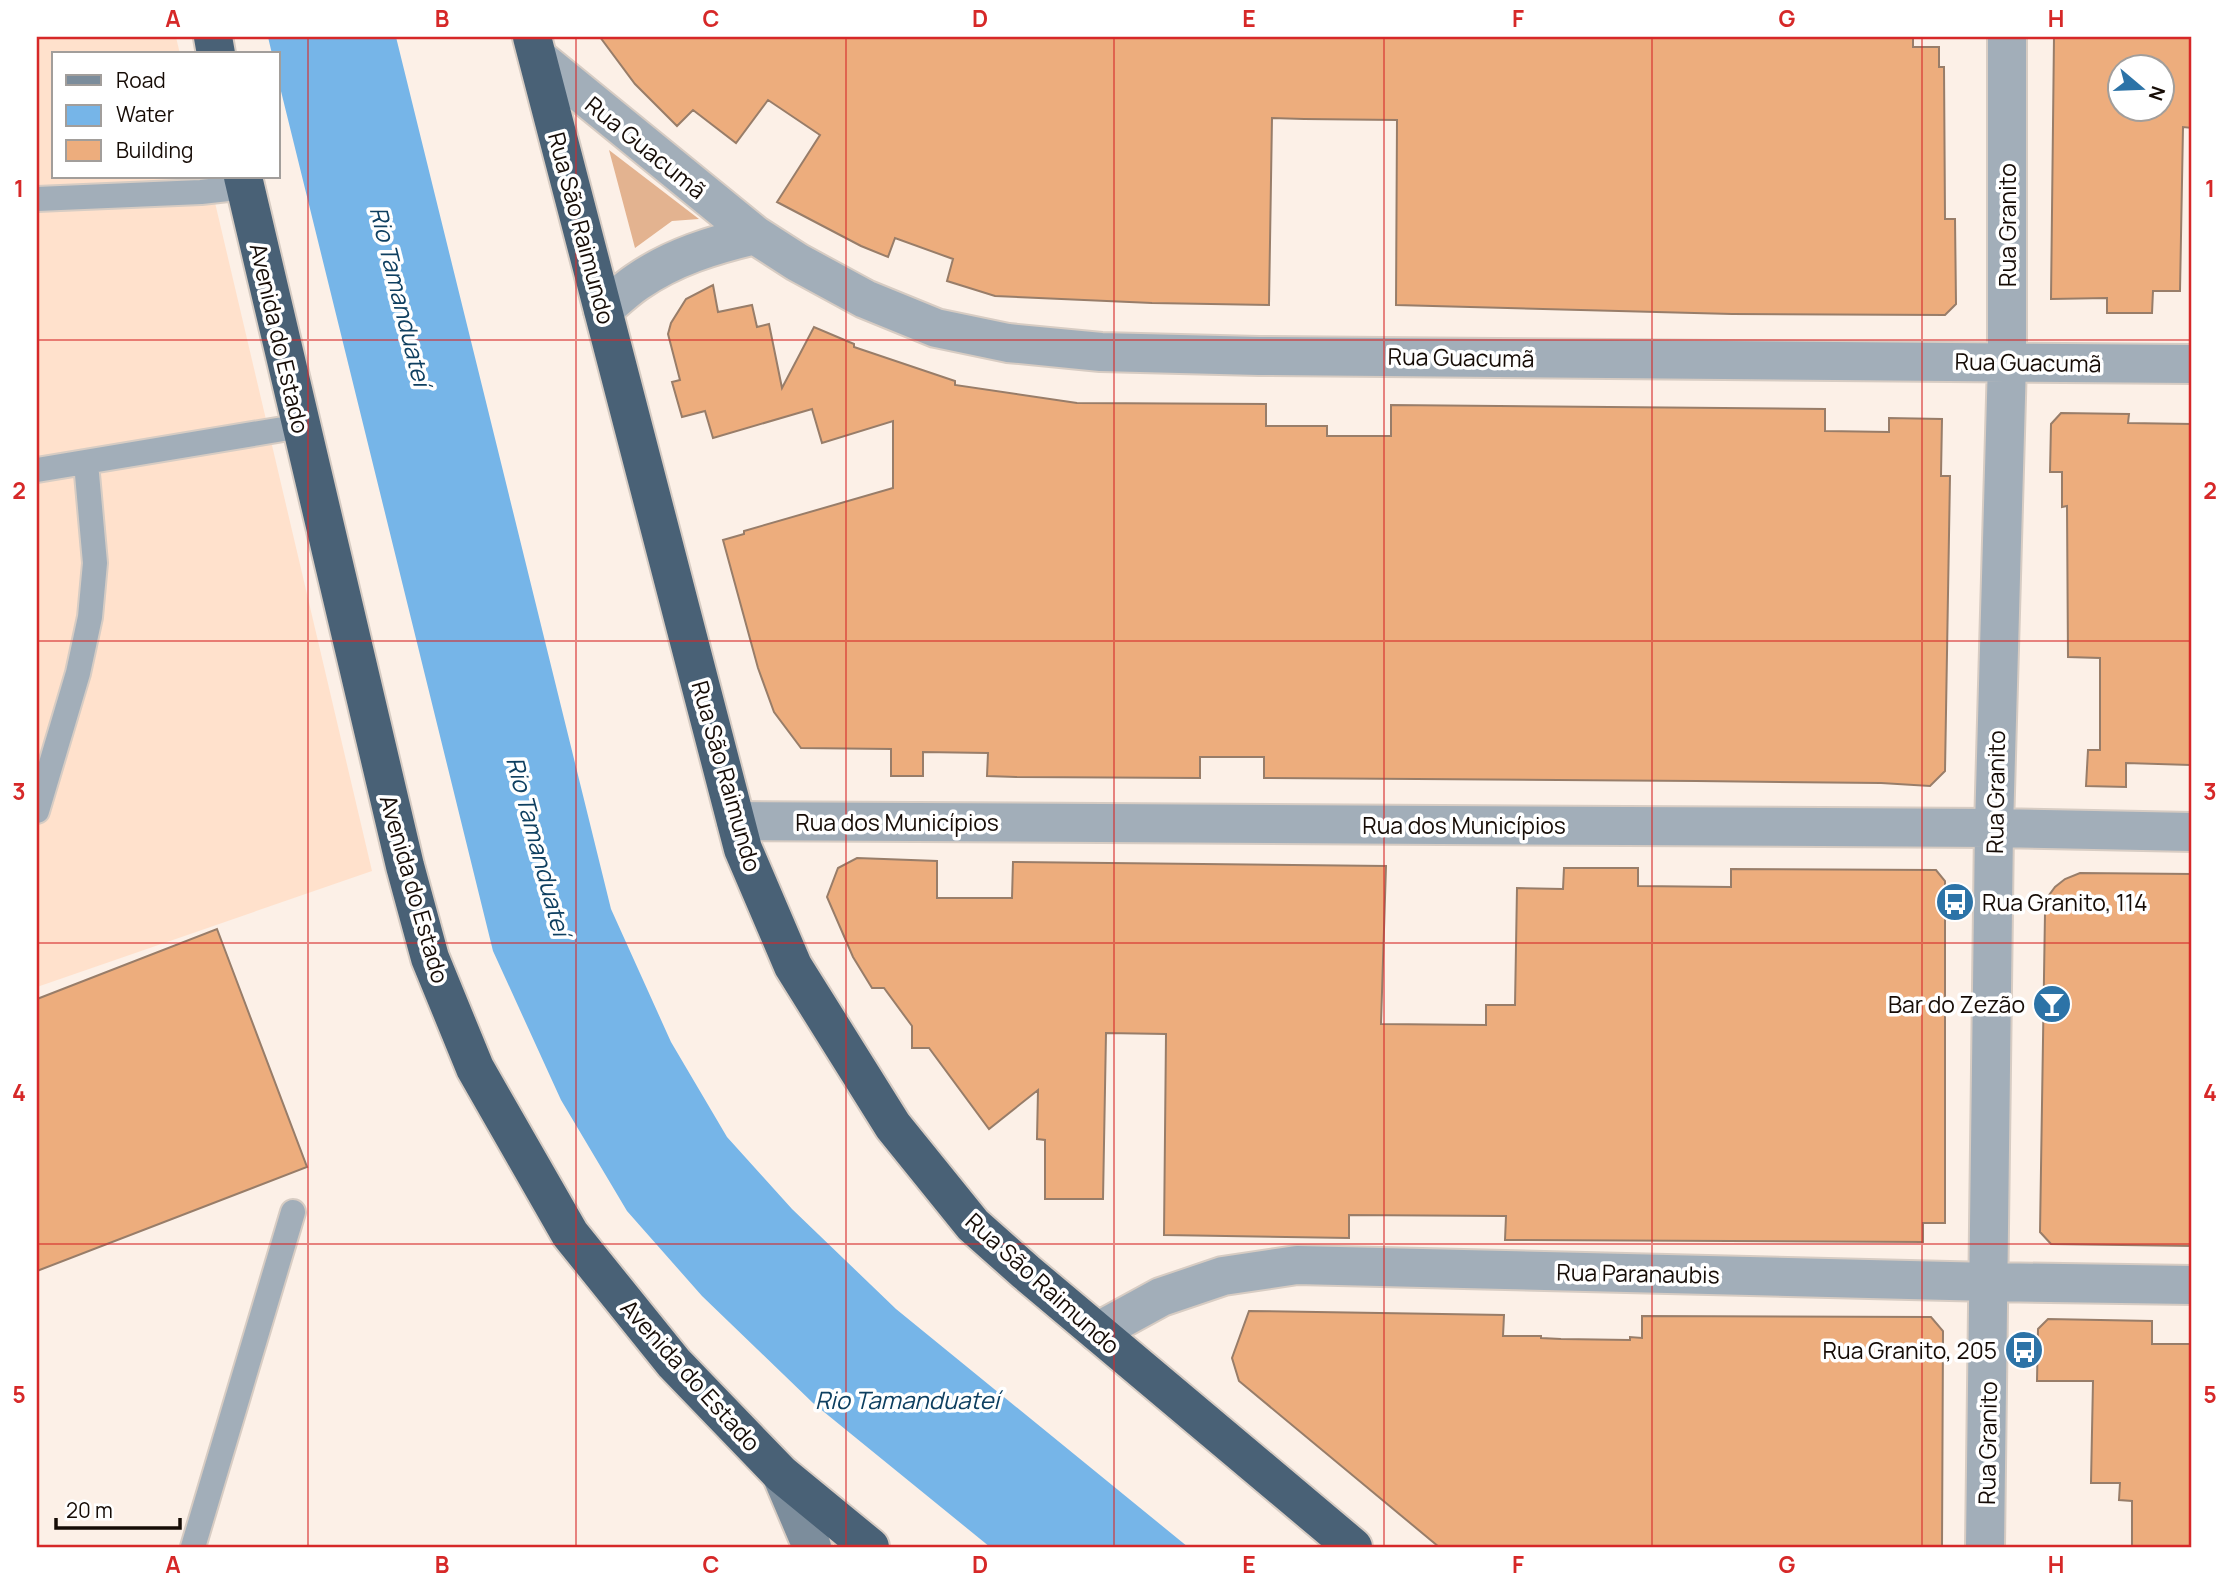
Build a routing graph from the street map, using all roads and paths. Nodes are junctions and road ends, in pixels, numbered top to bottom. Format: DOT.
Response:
graph roads {
  1 [pos="2007,37"];
  2 [pos="535,48"];
  3 [pos="245,182"];
  4 [pos="37,199"];
  5 [pos="755,235"];
  6 [pos="603,310"];
  7 [pos="2007,362"];
  8 [pos="2192,364"];
  9 [pos="301,426"];
  10 [pos="86,463"];
  11 [pos="37,470"];
  12 [pos="37,811"];
  13 [pos="736,821"];
  14 [pos="1994,828"];
  15 [pos="2192,832"];
  16 [pos="293,1212"];
  17 [pos="1990,1282"];
  18 [pos="2192,1285"];
  19 [pos="1097,1332"];
  20 [pos="781,1475"];
  21 [pos="192,1547"];
  22 [pos="812,1547"];
  23 [pos="870,1547"];
  24 [pos="1353,1547"];
  25 [pos="1985,1547"];
  1 -- 7 [label="street, Rua Granito"];
  2 -- 5 [label="street, Rua Guacumã"];
  2 -- 6 [label="highway, Rua São Raimundo"];
  3 -- 4 [label="lane"];
  3 -- 9 [label="highway, Avenida do Estado"];
  5 -- 6 [label="street"];
  5 -- 7 [label="street, Rua Guacumã"];
  6 -- 13 [label="highway, Rua São Raimundo"];
  7 -- 8 [label="street, Rua Guacumã"];
  7 -- 14 [label="street, Rua Granito"];
  9 -- 10 [label="lane"];
  9 -- 20 [label="highway, Avenida do Estado"];
  10 -- 11 [label="lane"];
  10 -- 12 [label="lane"];
  13 -- 14 [label="street, Rua dos Municípios"];
  13 -- 19 [label="highway, Rua São Raimundo"];
  14 -- 15 [label="street, Rua dos Municípios"];
  14 -- 17 [label="street, Rua Granito"];
  16 -- 21 [label="lane"];
  17 -- 18 [label="street, Rua Paranaubis"];
  17 -- 19 [label="street, Rua Paranaubis"];
  17 -- 25 [label="street, Rua Granito"];
  19 -- 24 [label="highway, Rua São Raimundo"];
  20 -- 22 [label="main road"];
  20 -- 23 [label="highway, Avenida do Estado"];
}
